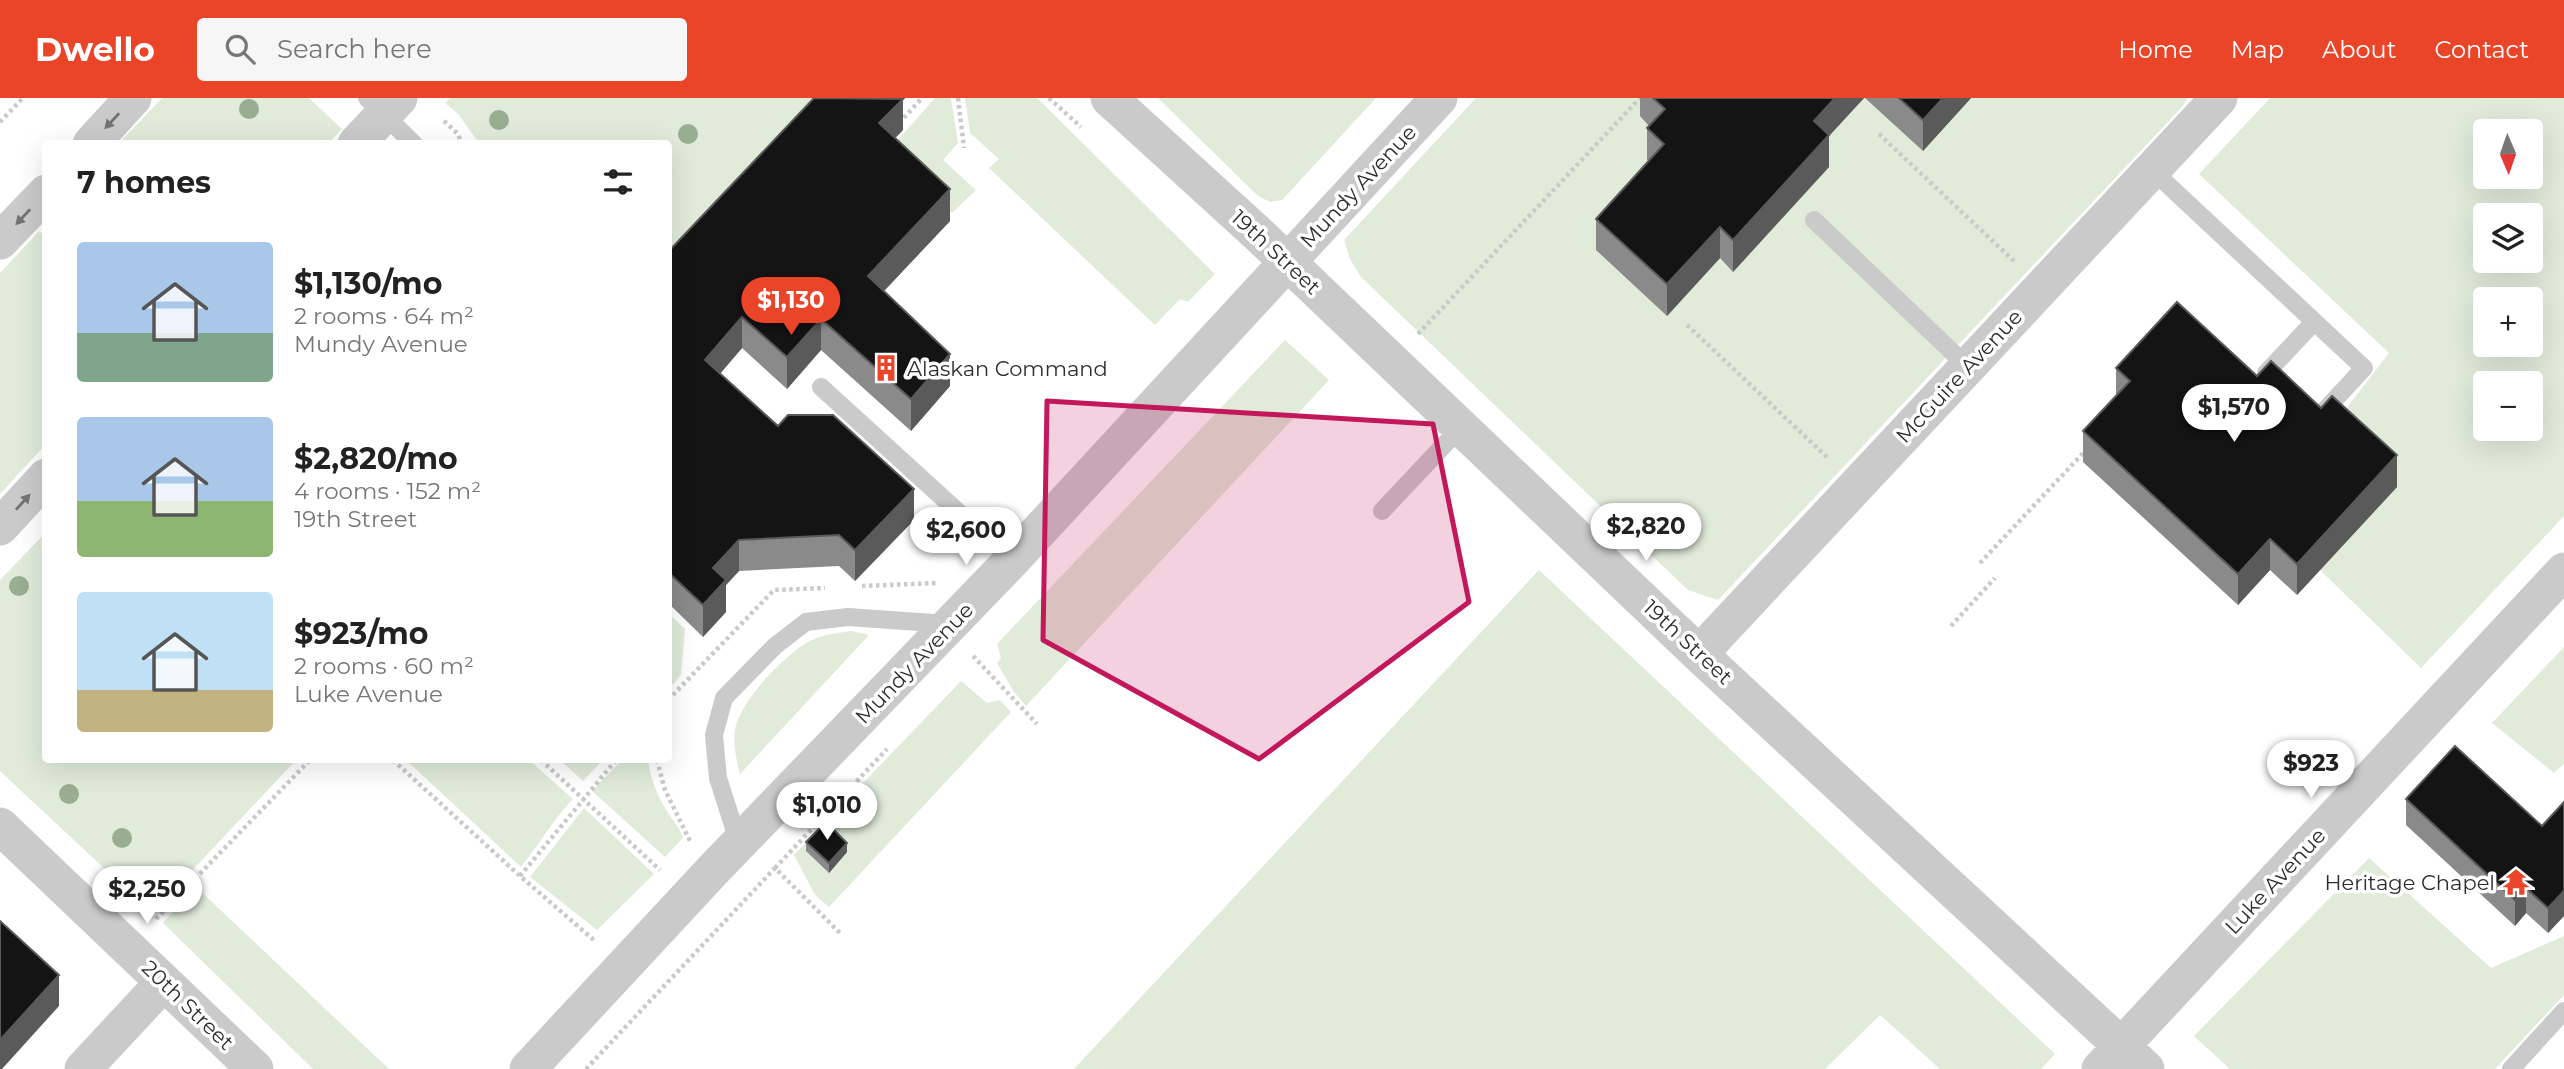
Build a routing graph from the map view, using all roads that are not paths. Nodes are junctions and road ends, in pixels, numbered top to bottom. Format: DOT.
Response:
graph roads {
  1 [pos="133,98"];
  2 [pos="1109,98"];
  3 [pos="1439,98"];
  4 [pos="2219,98"];
  5 [pos="383,103"];
  6 [pos="95,140"];
  7 [pos="359,140"];
  8 [pos="411,140"];
  9 [pos="2152,170"];
  10 [pos="42,197"];
  11 [pos="1814,220"];
  12 [pos="0,242"];
  13 [pos="1287,262"];
  14 [pos="2314,322"];
  15 [pos="1968,367"];
  16 [pos="2266,373"];
  17 [pos="821,387"];
  18 [pos="2325,410"];
  19 [pos="1461,427"];
  20 [pos="42,481"];
  21 [pos="1382,511"];
  22 [pos="0,527"];
  23 [pos="1014,558"];
  24 [pos="2564,571"];
  25 [pos="951,625"];
  26 [pos="1699,654"];
  27 [pos="0,826"];
  28 [pos="739,844"];
  29 [pos="164,982"];
  30 [pos="2564,1011"];
  31 [pos="2123,1061"];
  32 [pos="83,1069"];
  33 [pos="255,1069"];
  34 [pos="528,1069"];
  35 [pos="2511,1069"];
  1 -- 6 [label="street, one-way"];
  2 -- 13 [label="street, 19th Street"];
  3 -- 13 [label="street, Mundy Avenue"];
  4 -- 9 [label="street, McGuire Avenue"];
  5 -- 7 [label="street"];
  5 -- 8 [label="lane"];
  9 -- 14 [label="lane"];
  9 -- 15 [label="street, McGuire Avenue"];
  10 -- 12 [label="street, one-way"];
  11 -- 15 [label="lane"];
  13 -- 19 [label="street, 19th Street"];
  13 -- 23 [label="street, Mundy Avenue"];
  14 -- 16 [label="lane"];
  14 -- 18 [label="lane"];
  15 -- 26 [label="street, McGuire Avenue"];
  17 -- 23 [label="lane"];
  19 -- 21 [label="lane"];
  19 -- 26 [label="street, 19th Street"];
  22 -- 20 [label="street, one-way"];
  23 -- 25 [label="street, Mundy Avenue"];
  24 -- 31 [label="street, Luke Avenue"];
  25 -- 28 [label="street, Mundy Avenue"];
  25 -- 28 [label="lane"];
  26 -- 31 [label="street, 19th Street"];
  27 -- 29 [label="street, 20th Street"];
  28 -- 34 [label="street, Mundy Avenue"];
  29 -- 32 [label="street"];
  29 -- 33 [label="street, 20th Street"];
  30 -- 35 [label="lane"];
}
